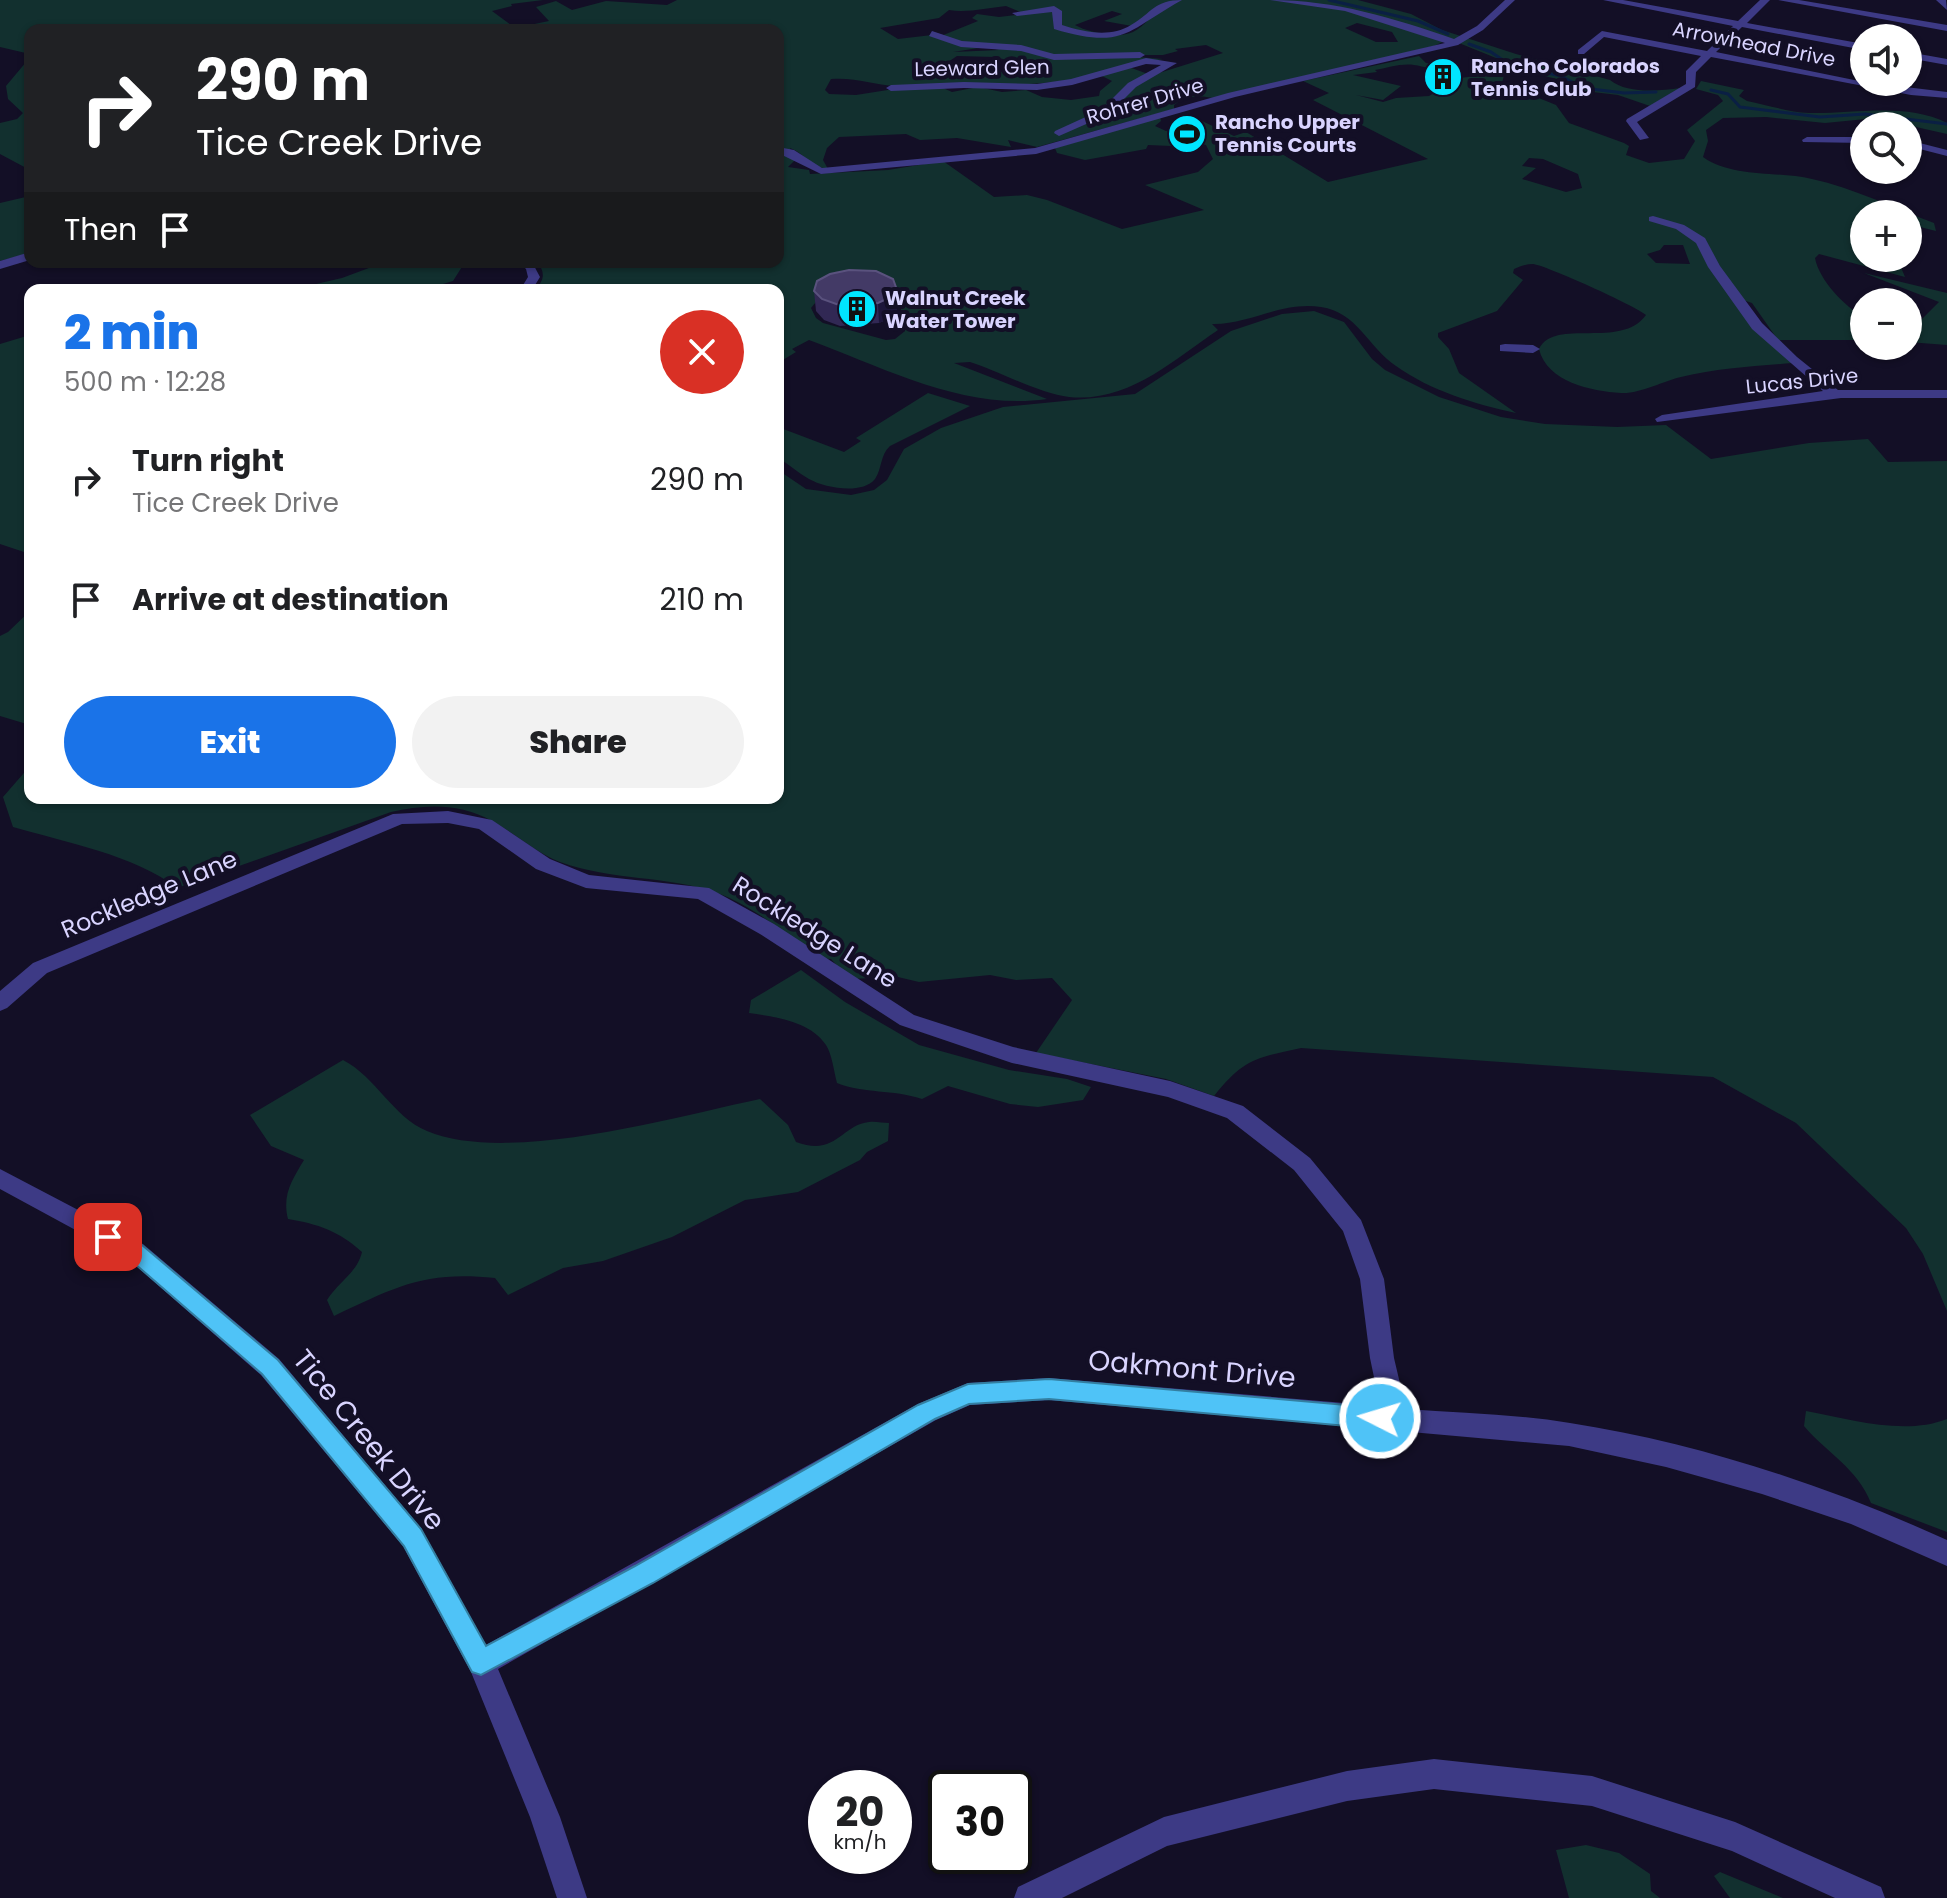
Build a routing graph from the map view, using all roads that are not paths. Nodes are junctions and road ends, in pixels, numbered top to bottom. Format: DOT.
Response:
graph roads {
  1 [pos="1177,0"];
  2 [pos="1275,0"];
  3 [pos="1510,0"];
  4 [pos="1608,0"];
  5 [pos="1765,0"];
  6 [pos="1783,0"];
  7 [pos="1941,0"];
  8 [pos="1947,7"];
  9 [pos="1017,13"];
  10 [pos="1741,24"];
  11 [pos="1947,28"];
  12 [pos="932,34"];
  13 [pos="1455,43"];
  14 [pos="1850,44"];
  15 [pos="1581,52"];
  16 [pos="1710,53"];
  17 [pos="1922,58"];
  18 [pos="1169,61"];
  19 [pos="1947,62"];
  20 [pos="891,88"];
  21 [pos="1947,95"];
  22 [pos="1644,138"];
  23 [pos="1807,140"];
  24 [pos="1850,140"];
  25 [pos="1922,147"];
  26 [pos="784,151"];
  27 [pos="1036,151"];
  28 [pos="1947,153"];
  29 [pos="1653,219"];
  30 [pos="24,258"];
  31 [pos="0,265"];
  32 [pos="1505,348"];
  33 [pos="1533,349"];
  34 [pos="1947,394"];
  35 [pos="1836,395"];
  36 [pos="1662,419"];
  37 [pos="0,1003"];
  38 [pos="0,1178"];
  39 [pos="1396,1420"];
  40 [pos="1947,1553"];
  41 [pos="481,1663"];
  42 [pos="572,1898"];
  43 [pos="1029,1898"];
  44 [pos="1870,1898"];
  1 -- 9 [label="street"];
  2 -- 13 [label="street"];
  3 -- 13 [label="street, Rohrer Drive"];
  4 -- 10 [label="street"];
  5 -- 10 [label="street"];
  6 -- 11 [label="street"];
  7 -- 8 [label="street"];
  10 -- 14 [label="street"];
  10 -- 16 [label="street"];
  12 -- 18 [label="street"];
  13 -- 27 [label="street, Rohrer Drive"];
  15 -- 16 [label="street, Arrowhead Drive"];
  16 -- 21 [label="street, Arrowhead Drive"];
  16 -- 22 [label="street"];
  17 -- 19 [label="street"];
  18 -- 20 [label="street, Leeward Glen"];
  18 -- 27 [label="street"];
  23 -- 24 [label="street"];
  25 -- 28 [label="street"];
  26 -- 27 [label="street, Rohrer Drive"];
  29 -- 35 [label="street"];
  30 -- 31 [label="street"];
  32 -- 33 [label="street"];
  34 -- 35 [label="street, Lucas Drive"];
  35 -- 36 [label="street, Lucas Drive"];
  37 -- 39 [label="street, Rockledge Lane"];
  38 -- 41 [label="street, Tice Creek Drive"];
  39 -- 40 [label="street, Oakmont Drive"];
  39 -- 41 [label="street, Oakmont Drive"];
  41 -- 42 [label="street, Tice Creek Drive"];
  43 -- 44 [label="street"];
}
